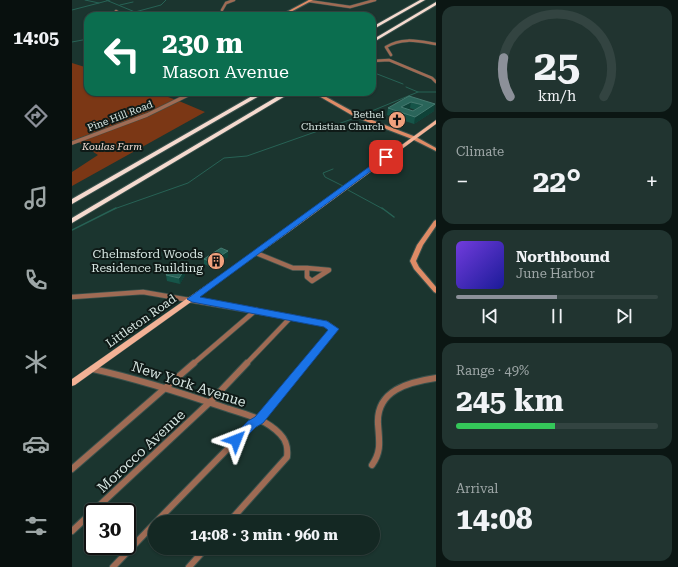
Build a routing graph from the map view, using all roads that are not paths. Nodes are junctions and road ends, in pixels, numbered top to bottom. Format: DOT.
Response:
graph roads {
  1 [pos="234,0"];
  2 [pos="310,0"];
  3 [pos="375,0"];
  4 [pos="417,0"];
  5 [pos="423,0"];
  6 [pos="436,4"];
  7 [pos="407,9"];
  8 [pos="222,10"];
  9 [pos="288,12"];
  10 [pos="376,27"];
  11 [pos="376,40"];
  12 [pos="436,44"];
  13 [pos="391,55"];
  14 [pos="376,61"];
  15 [pos="436,82"];
  16 [pos="186,96"];
  17 [pos="256,96"];
  18 [pos="282,96"];
  19 [pos="321,96"];
  20 [pos="436,122"];
  21 [pos="414,138"];
  22 [pos="72,143"];
  23 [pos="436,150"];
  24 [pos="72,202"];
  25 [pos="72,221"];
  26 [pos="436,222"];
  27 [pos="256,253"];
  28 [pos="307,268"];
  29 [pos="436,291"];
  30 [pos="72,297"];
  31 [pos="192,299"];
  32 [pos="256,310"];
  33 [pos="291,317"];
  34 [pos="93,369"];
  35 [pos="436,378"];
  36 [pos="72,383"];
  37 [pos="167,387"];
  38 [pos="210,402"];
  39 [pos="259,420"];
  40 [pos="372,465"];
  41 [pos="72,468"];
  42 [pos="164,515"];
  43 [pos="235,515"];
  44 [pos="72,531"];
  45 [pos="148,531"];
  46 [pos="200,555"];
  47 [pos="113,567"];
  48 [pos="189,567"];
  1 -- 8 [label="street"];
  2 -- 3 [label="street"];
  2 -- 9 [label="street"];
  4 -- 7 [label="highway"];
  5 -- 7 [label="highway"];
  6 -- 11 [label="highway"];
  7 -- 10 [label="highway"];
  12 -- 13 [label="street"];
  14 -- 15 [label="street"];
  16 -- 22 [label="street, Pine Hill Road"];
  17 -- 24 [label="highway"];
  18 -- 25 [label="highway"];
  19 -- 21 [label="street"];
  20 -- 21 [label="main road, Littleton Road"];
  21 -- 23 [label="street"];
  21 -- 27 [label="main road, Littleton Road"];
  26 -- 29 [label="street"];
  27 -- 28 [label="street"];
  27 -- 31 [label="main road, Littleton Road"];
  28 -- 28 [label="street"];
  30 -- 31 [label="street"];
  31 -- 32 [label="street"];
  31 -- 34 [label="main road, Littleton Road"];
  32 -- 33 [label="street"];
  32 -- 37 [label="street"];
  33 -- 38 [label="street, Morocco Avenue"];
  33 -- 39 [label="street"];
  34 -- 36 [label="main road, Littleton Road"];
  34 -- 37 [label="street, New York Avenue"];
  35 -- 40 [label="street"];
  37 -- 38 [label="street, New York Avenue"];
  37 -- 41 [label="street"];
  38 -- 39 [label="street, New York Avenue"];
  38 -- 44 [label="street, Morocco Avenue"];
  39 -- 42 [label="street"];
  39 -- 43 [label="street, New York Avenue"];
  45 -- 47 [label="street"];
  46 -- 48 [label="street"];
}
